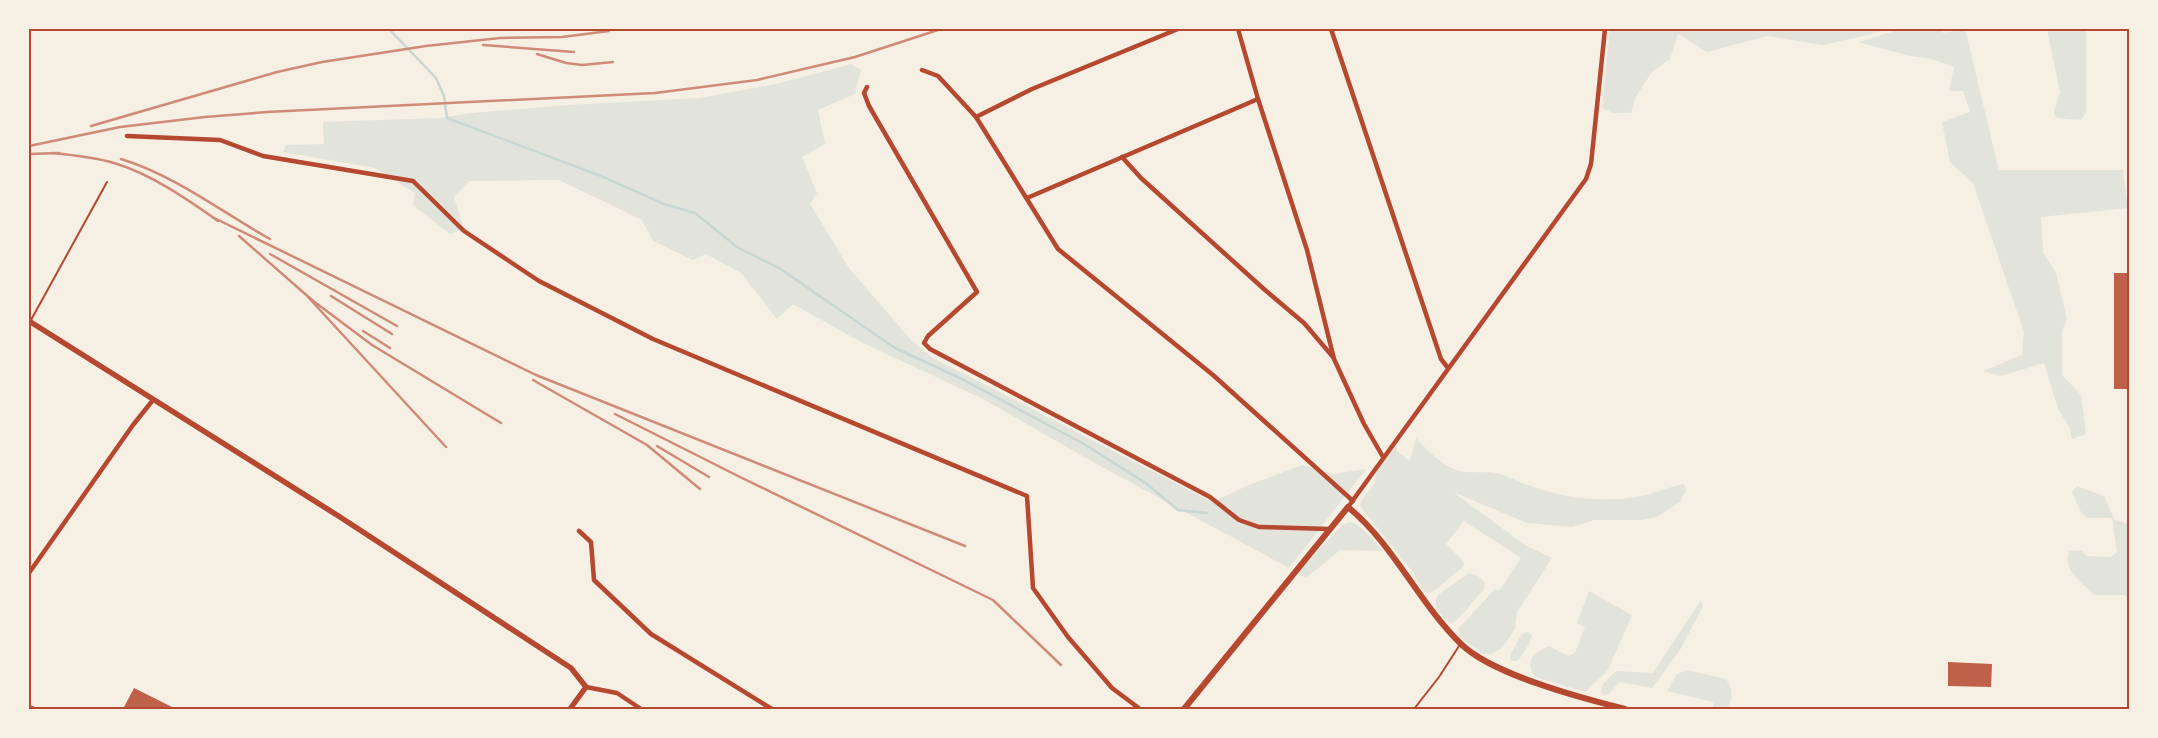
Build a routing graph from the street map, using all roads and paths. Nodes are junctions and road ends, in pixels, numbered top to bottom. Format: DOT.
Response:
graph roads {
  1 [pos="1178,29"];
  2 [pos="1238,29"];
  3 [pos="1331,29"];
  4 [pos="1605,29"];
  5 [pos="922,70"];
  6 [pos="866,87"];
  7 [pos="1258,99"];
  8 [pos="976,118"];
  9 [pos="127,136"];
  10 [pos="1122,157"];
  11 [pos="107,182"];
  12 [pos="1027,198"];
  13 [pos="29,322"];
  14 [pos="1334,359"];
  15 [pos="1448,368"];
  16 [pos="153,400"];
  17 [pos="1383,458"];
  18 [pos="1353,501"];
  19 [pos="1348,507"];
  20 [pos="1329,529"];
  21 [pos="579,530"];
  22 [pos="29,573"];
  23 [pos="1461,644"];
  24 [pos="586,687"];
  25 [pos="29,707"];
  26 [pos="34,709"];
  27 [pos="570,709"];
  28 [pos="641,709"];
  29 [pos="772,709"];
  30 [pos="1140,709"];
  31 [pos="1184,709"];
  32 [pos="1414,709"];
  33 [pos="1625,709"];
  1 -- 8 [label="street"];
  2 -- 7 [label="street"];
  3 -- 15 [label="street"];
  4 -- 15 [label="street"];
  5 -- 8 [label="street"];
  6 -- 20 [label="street"];
  7 -- 10 [label="street"];
  7 -- 14 [label="street"];
  8 -- 12 [label="street"];
  9 -- 30 [label="street"];
  10 -- 12 [label="street"];
  10 -- 14 [label="street"];
  11 -- 13 [label="lane"];
  12 -- 18 [label="street"];
  13 -- 16 [label="street"];
  14 -- 17 [label="street"];
  15 -- 17 [label="street"];
  16 -- 22 [label="street"];
  16 -- 24 [label="street"];
  17 -- 18 [label="street"];
  18 -- 19 [label="street"];
  19 -- 20 [label="main road"];
  19 -- 23 [label="main road"];
  20 -- 31 [label="main road"];
  21 -- 29 [label="street"];
  23 -- 32 [label="lane"];
  23 -- 33 [label="main road"];
  24 -- 27 [label="street"];
  24 -- 28 [label="street"];
  25 -- 26 [label="street"];
}
